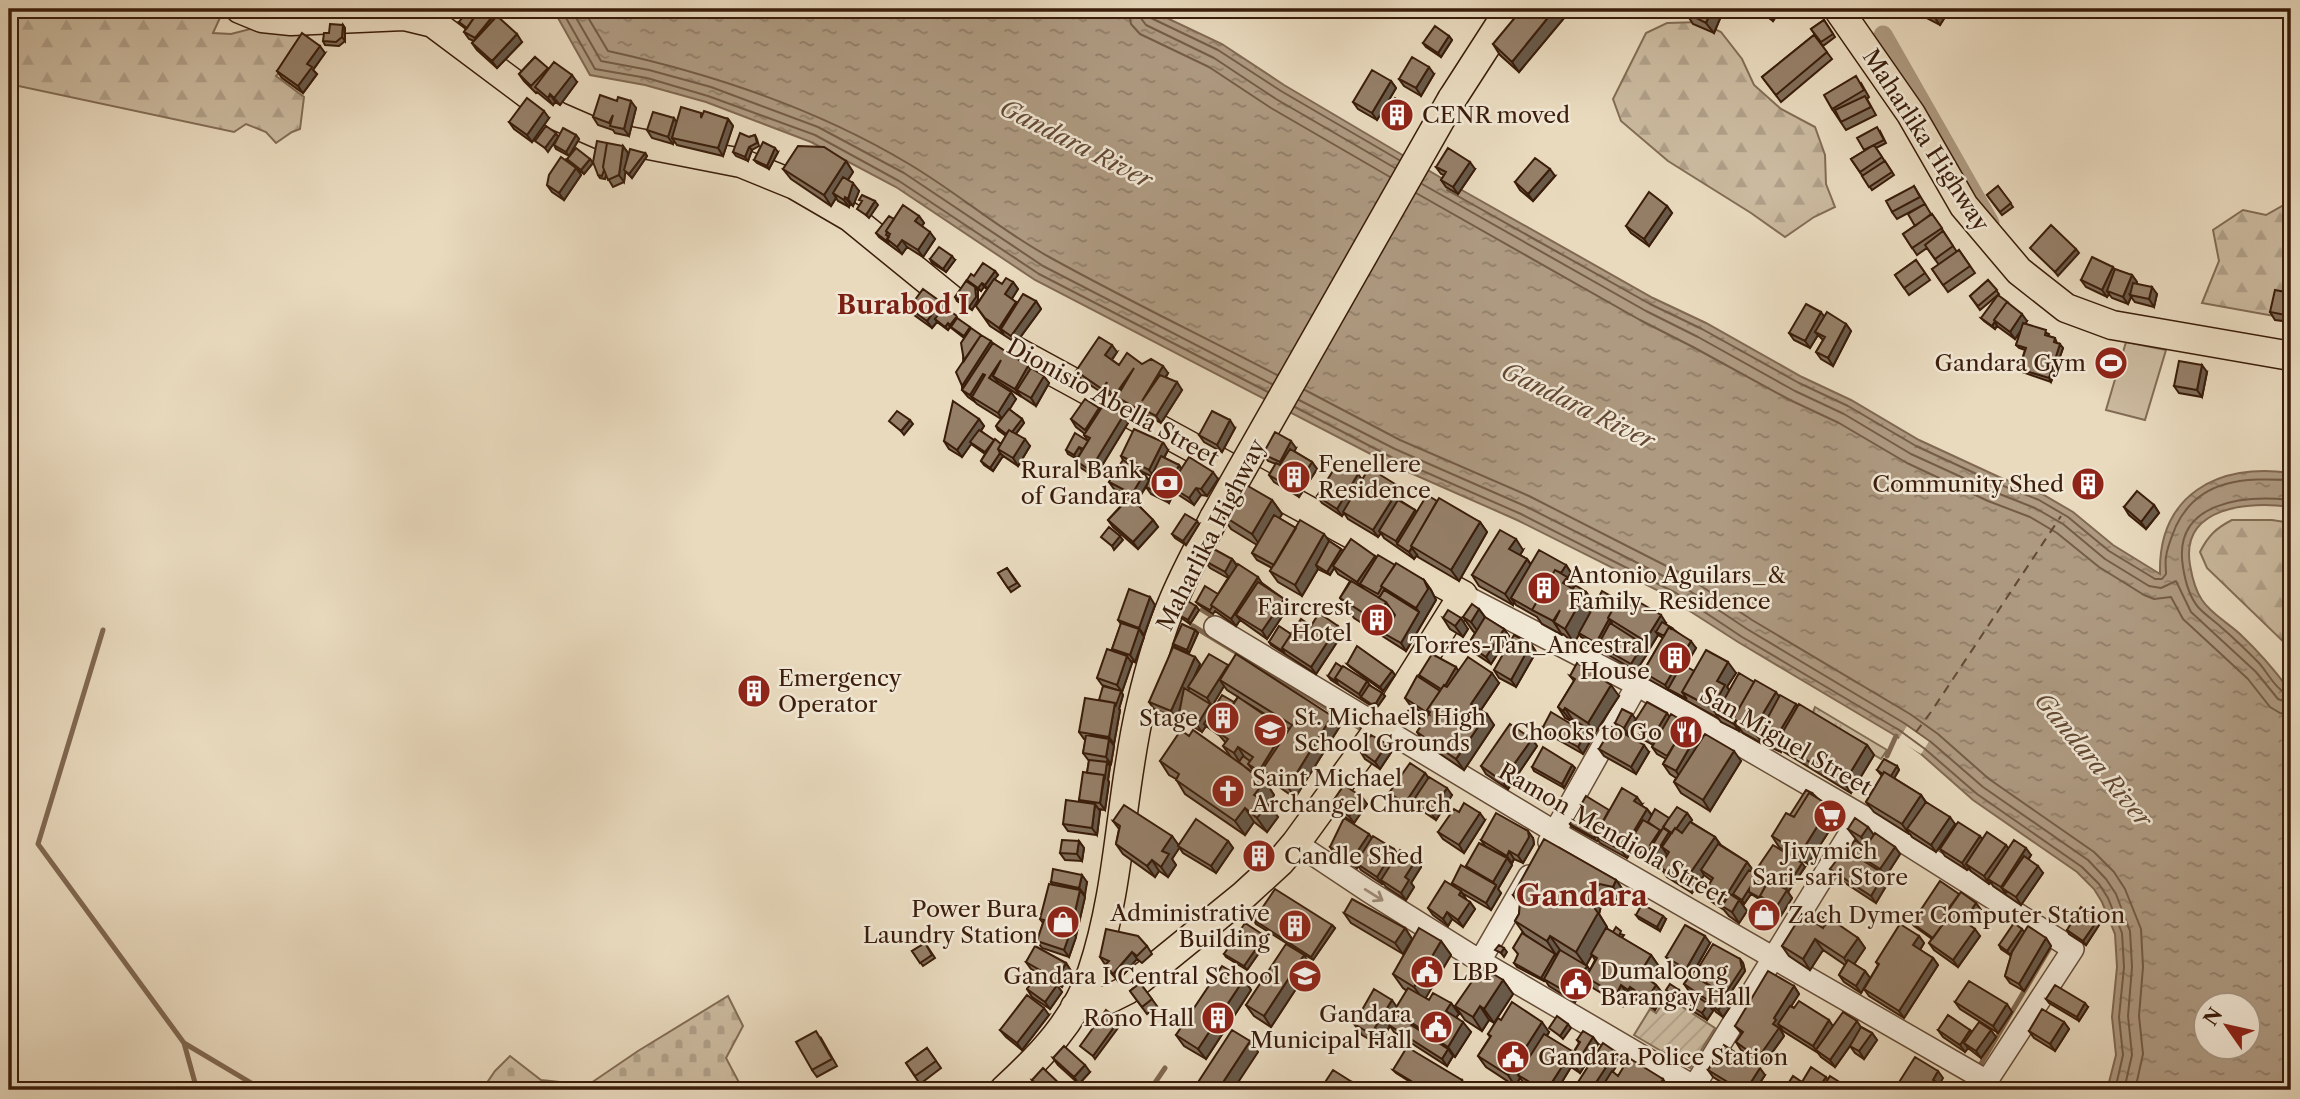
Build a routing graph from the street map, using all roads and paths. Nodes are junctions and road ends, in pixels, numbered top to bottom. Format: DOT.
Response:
graph roads {
  1 [pos="240,9"];
  2 [pos="1510,9"];
  3 [pos="1845,11"];
  4 [pos="2291,356"];
  5 [pos="1463,595"];
  6 [pos="1215,627"];
  7 [pos="1637,685"];
  8 [pos="1381,726"];
  9 [pos="1861,815"];
  10 [pos="1555,832"];
  11 [pos="1297,844"];
  12 [pos="1773,957"];
  13 [pos="1480,961"];
  14 [pos="1075,1007"];
  15 [pos="1984,1085"];
  16 [pos="1695,1089"];
  17 [pos="1004,1090"];
  1 -- 5 [label="main road, Dionisio Abella Street"];
  2 -- 14 [label="main road, Maharlika Highway, bridge"];
  3 -- 4 [label="main road, Maharlika Highway"];
  5 -- 7 [label="street, San Miguel Street"];
  5 -- 8 [label="main road"];
  6 -- 8 [label="street, Ramon Mendiola Street"];
  7 -- 9 [label="street, San Miguel Street"];
  7 -- 10 [label="street"];
  8 -- 10 [label="street, Ramon Mendiola Street"];
  8 -- 11 [label="main road"];
  9 -- 12 [label="street"];
  9 -- 15 [label="street, San Miguel Street"];
  10 -- 12 [label="street, Ramon Mendiola Street"];
  10 -- 13 [label="street"];
  11 -- 13 [label="street, one-way"];
  11 -- 14 [label="main road"];
  12 -- 15 [label="street, Ramon Mendiola Street"];
  12 -- 16 [label="street"];
  13 -- 16 [label="street"];
  14 -- 17 [label="main road, Maharlika Highway"];
}
